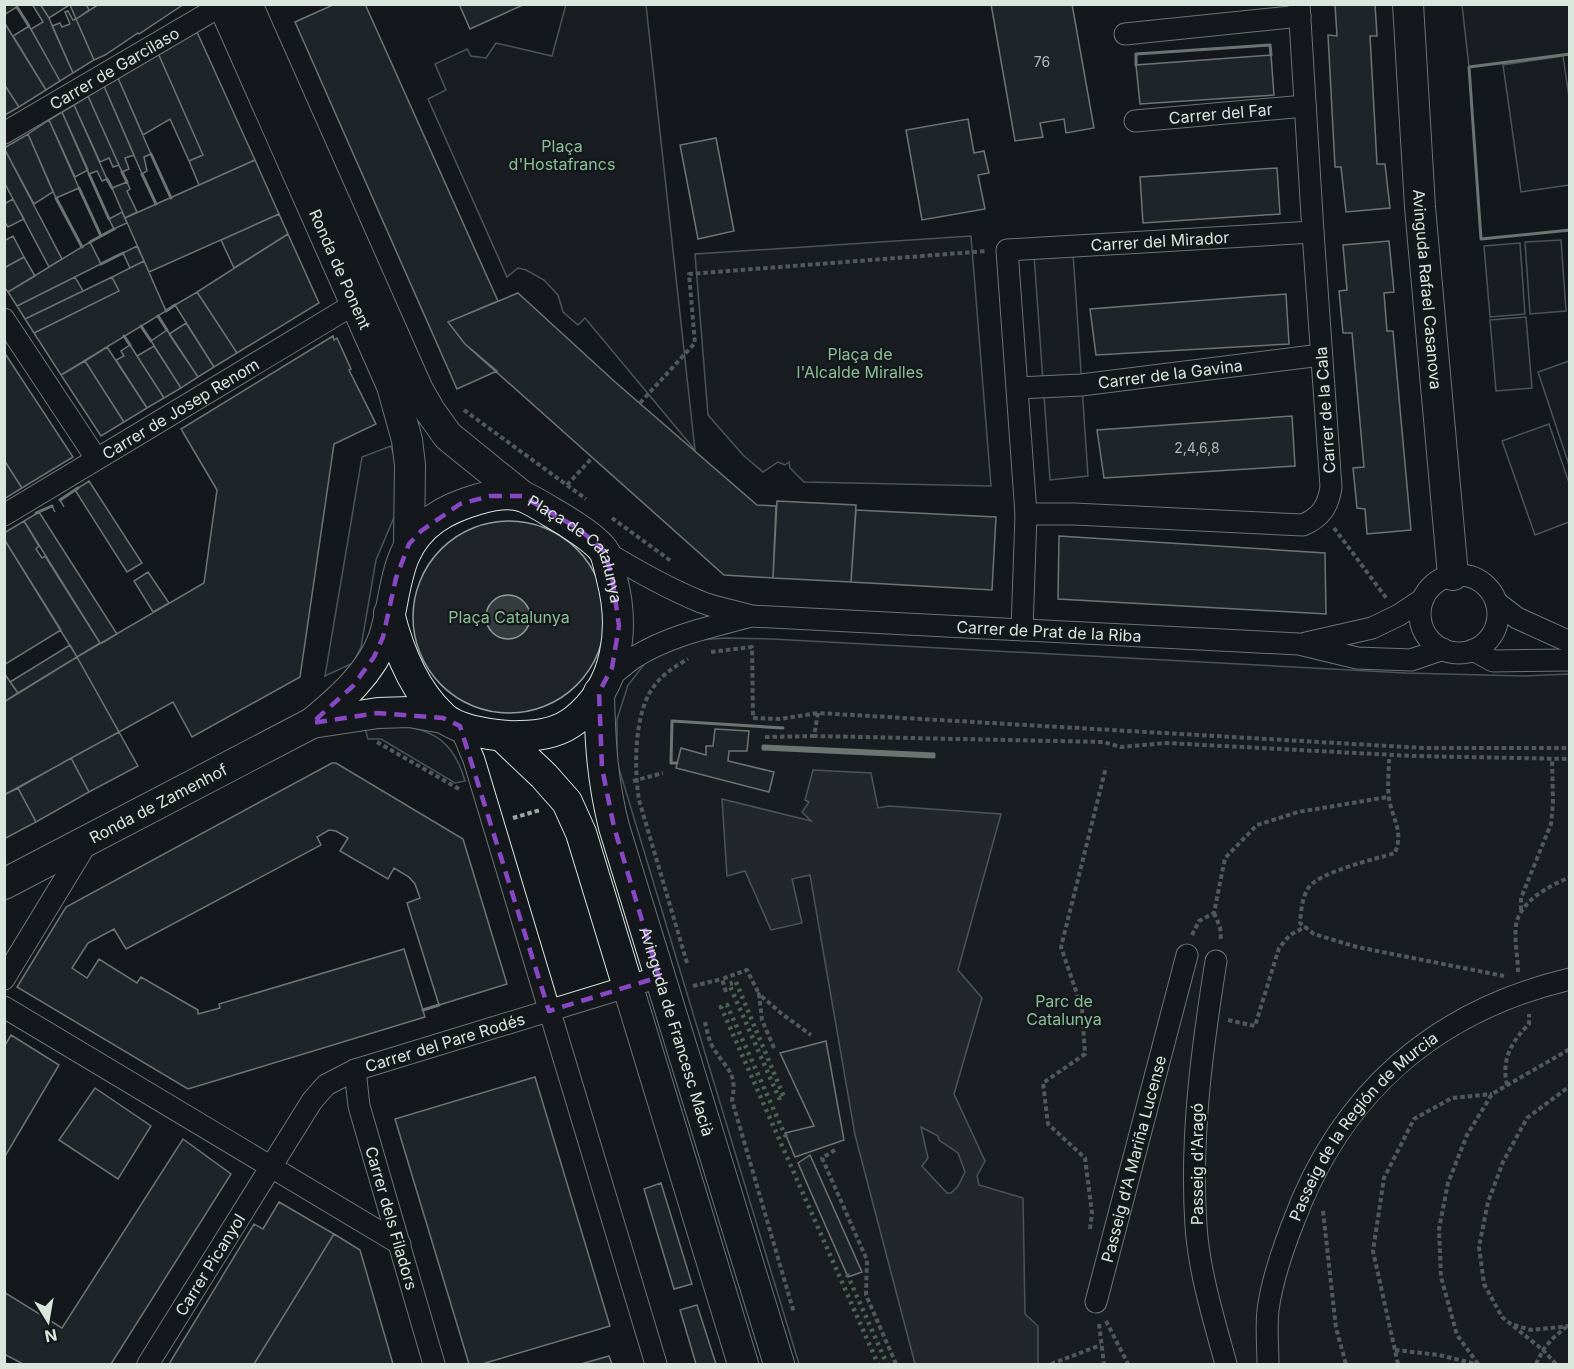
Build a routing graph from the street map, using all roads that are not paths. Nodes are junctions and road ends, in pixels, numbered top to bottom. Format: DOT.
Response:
graph roads {
  1 [pos="248,4"];
  2 [pos="1408,4"];
  3 [pos="224,5"];
  4 [pos="1300,10"];
  5 [pos="1125,34"];
  6 [pos="1305,106"];
  7 [pos="1135,121"];
  8 [pos="4,133"];
  9 [pos="1313,232"];
  10 [pos="356,303"];
  11 [pos="4,319"];
  12 [pos="1321,355"];
  13 [pos="1018,388"];
  14 [pos="96,459"];
  15 [pos="522,496"];
  16 [pos="1026,514"];
  17 [pos="4,515"];
  18 [pos="409,544"];
  19 [pos="604,551"];
  20 [pos="1454,575"];
  21 [pos="1423,599"];
  22 [pos="1496,602"];
  23 [pos="389,613"];
  24 [pos="751,616"];
  25 [pos="1022,630"];
  26 [pos="1569,642"];
  27 [pos="1299,644"];
  28 [pos="1443,649"];
  29 [pos="1473,650"];
  30 [pos="1569,660"];
  31 [pos="602,687"];
  32 [pos="452,722"];
  33 [pos="312,723"];
  34 [pos="503,737"];
  35 [pos="89,838"];
  36 [pos="4,884"];
  37 [pos="1187,955"];
  38 [pos="1216,961"];
  39 [pos="659,977"];
  40 [pos="4,979"];
  41 [pos="1569,979"];
  42 [pos="627,988"];
  43 [pos="4,1007"];
  44 [pos="549,1011"];
  45 [pos="355,1070"];
  46 [pos="272,1167"];
  47 [pos="400,1244"];
  48 [pos="1096,1302"];
  49 [pos="148,1365"];
  50 [pos="434,1365"];
  51 [pos="656,1365"];
  52 [pos="743,1365"];
  53 [pos="779,1365"];
  54 [pos="1226,1365"];
  55 [pos="1268,1365"];
  1 -- 15 [label="main road, Ronda de Ponent"];
  2 -- 20 [label="main road, Avinguda Rafael Casanova"];
  3 -- 8 [label="street, Carrer de Garcilaso"];
  3 -- 10 [label="main road, Ronda de Ponent"];
  4 -- 5 [label="street"];
  4 -- 6 [label="street, Carrer de la Cala"];
  6 -- 7 [label="street, Carrer del Far"];
  6 -- 9 [label="street, Carrer de la Cala"];
  9 -- 12 [label="street, Carrer de la Cala"];
  9 -- 13 [label="street, Carrer del Mirador"];
  10 -- 14 [label="street, Carrer de Josep Renom"];
  10 -- 18 [label="main road, Ronda de Ponent"];
  11 -- 14 [label="street"];
  12 -- 13 [label="street, Carrer de la Gavina"];
  12 -- 16 [label="street, Carrer de la Cala"];
  13 -- 16 [label="street"];
  14 -- 17 [label="street, Carrer de Josep Renom"];
  15 -- 18 [label="main road, Plaça de Catalunya"];
  15 -- 19 [label="main road, Plaça de Catalunya"];
  16 -- 25 [label="street"];
  18 -- 23 [label="main road, Plaça de Catalunya"];
  19 -- 24 [label="street"];
  19 -- 31 [label="main road, Plaça de Catalunya"];
  20 -- 21 [label="street"];
  20 -- 22 [label="street"];
  21 -- 27 [label="street, Carrer de Prat de la Riba"];
  21 -- 28 [label="street"];
  22 -- 26 [label="street"];
  22 -- 29 [label="street"];
  23 -- 32 [label="main road, Plaça de Catalunya"];
  23 -- 33 [label="main road, Ronda de Zamenhof"];
  24 -- 25 [label="street, Carrer de Prat de la Riba"];
  24 -- 31 [label="street"];
  25 -- 27 [label="street, Carrer de Prat de la Riba"];
  27 -- 28 [label="street, Carrer de Prat de la Riba"];
  28 -- 29 [label="street"];
  29 -- 30 [label="street"];
  31 -- 34 [label="main road, Plaça de Catalunya"];
  31 -- 39 [label="main road, Avinguda de Francesc Macià"];
  32 -- 33 [label="main road, Ronda de Zamenhof"];
  32 -- 34 [label="main road, Plaça de Catalunya"];
  32 -- 44 [label="street"];
  33 -- 35 [label="main road, Ronda de Zamenhof"];
  34 -- 42 [label="main road, Avinguda de Francesc Macià"];
  35 -- 36 [label="main road, Ronda de Zamenhof"];
  35 -- 40 [label="street"];
  37 -- 48 [label="street, Passeig d'A Mariña Lucense"];
  38 -- 54 [label="street, Passeig d'Aragó"];
  39 -- 42 [label="street, Carrer del Pare Rodés"];
  39 -- 53 [label="main road, Avinguda de Francesc Macià"];
  41 -- 55 [label="street, Passeig de la Región de Murcia"];
  42 -- 44 [label="street, Carrer del Pare Rodés"];
  42 -- 52 [label="main road, Avinguda de Francesc Macià"];
  43 -- 46 [label="street"];
  44 -- 45 [label="street, Carrer del Pare Rodés"];
  44 -- 51 [label="street"];
  45 -- 46 [label="street, Carrer del Pare Rodés"];
  45 -- 47 [label="street, Carrer dels Filadors"];
  46 -- 47 [label="street"];
  46 -- 49 [label="street, Carrer Picanyol"];
  47 -- 50 [label="street, Carrer dels Filadors"];
}
